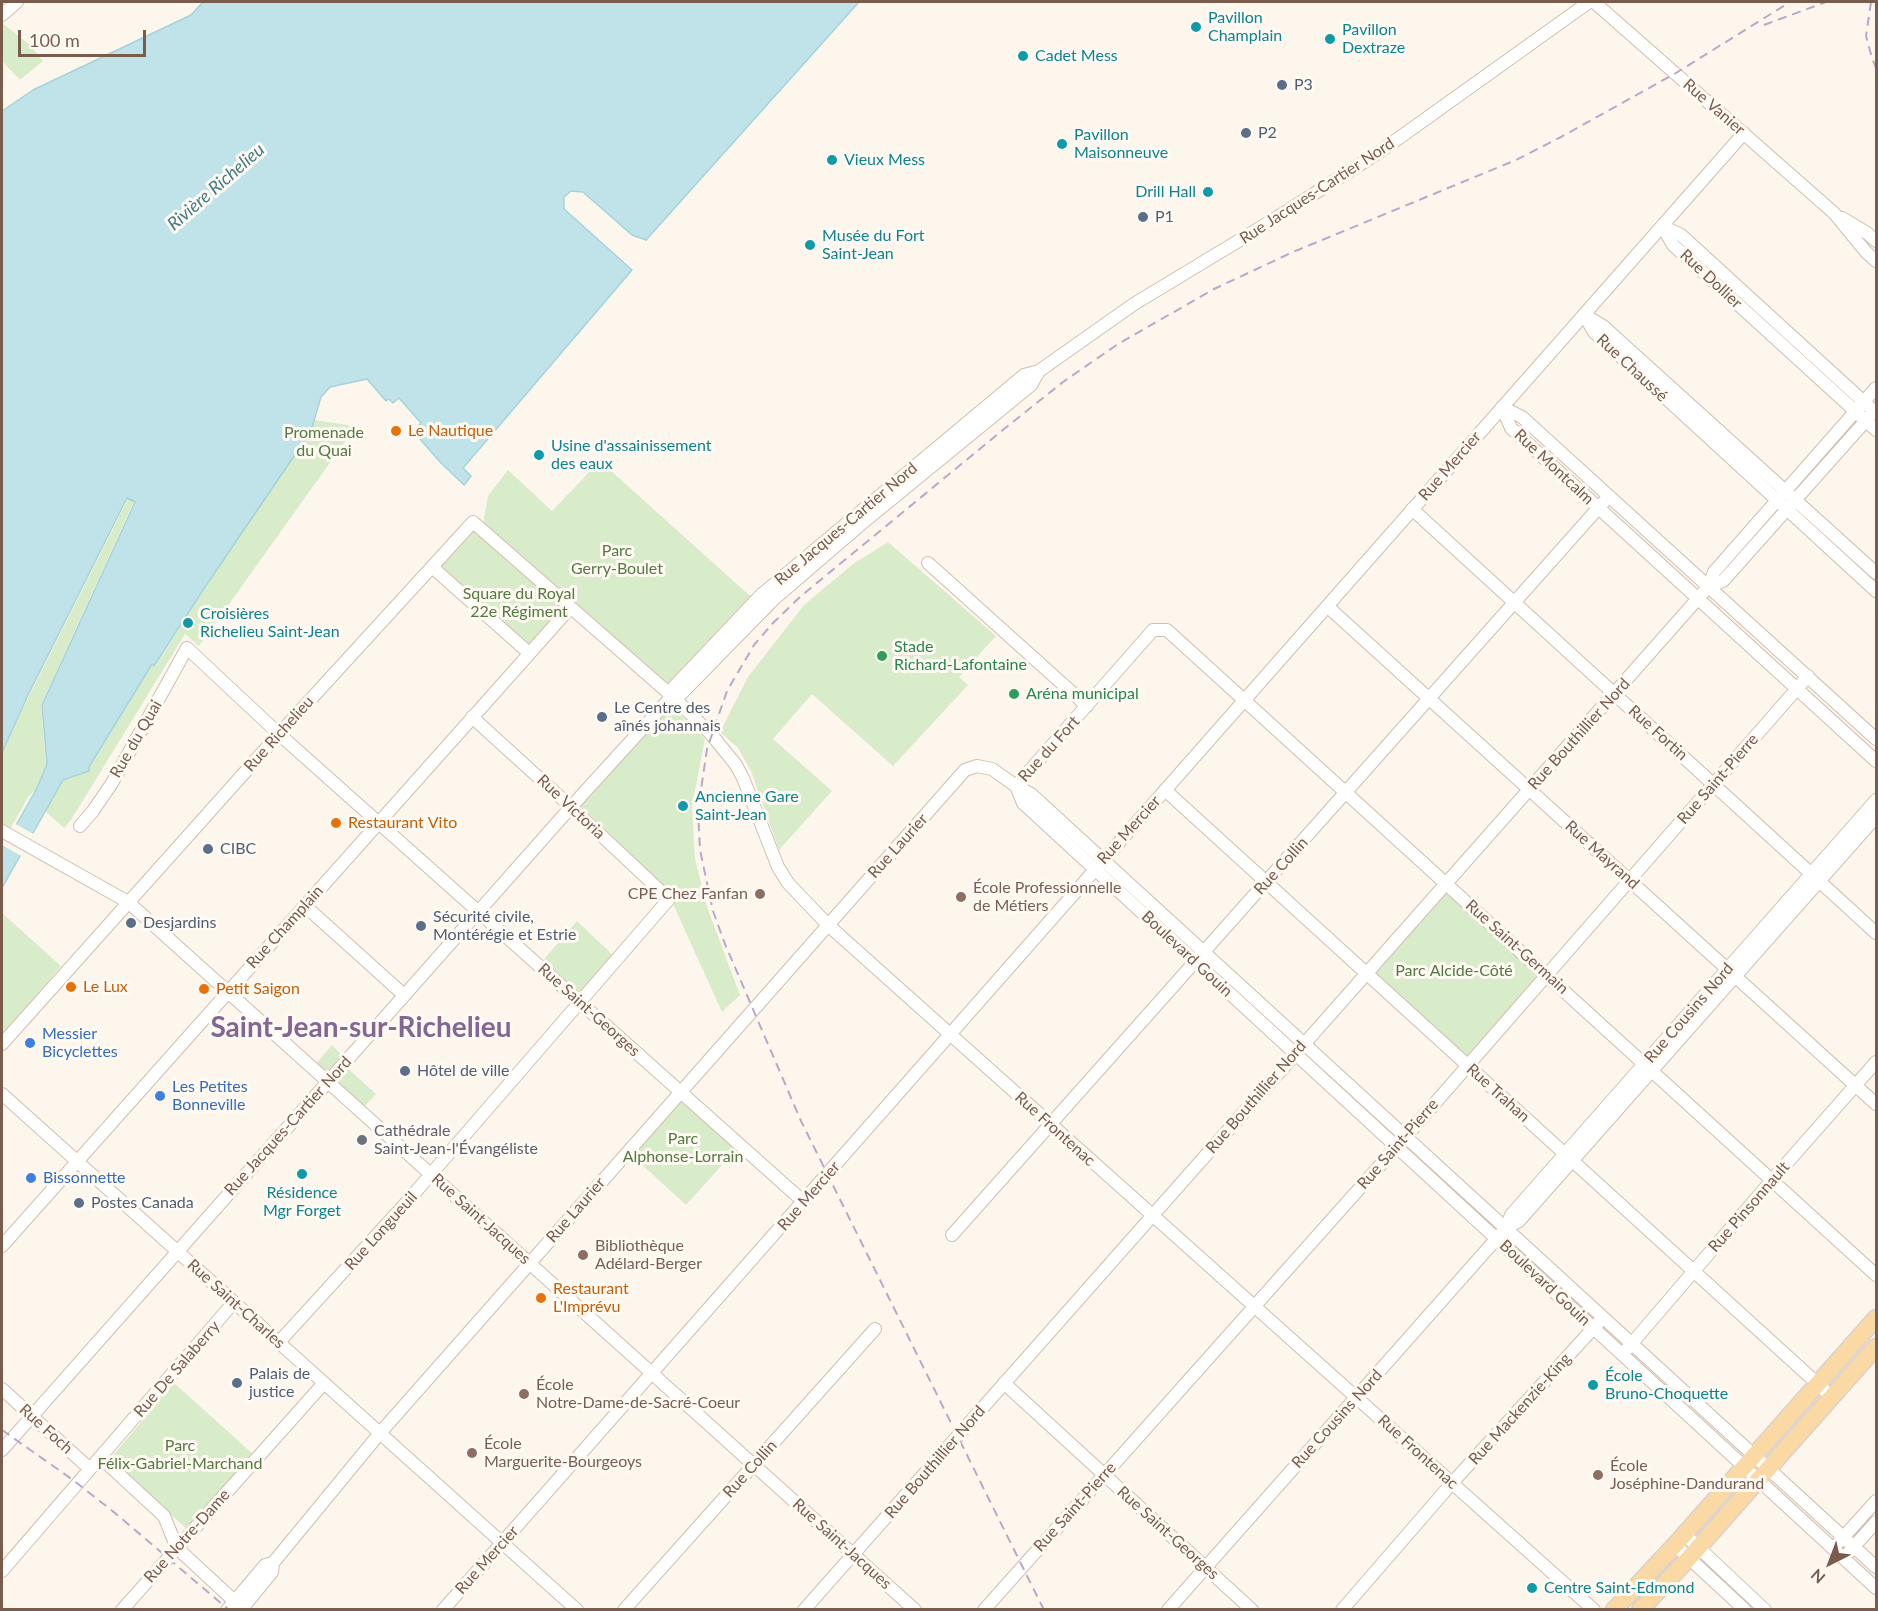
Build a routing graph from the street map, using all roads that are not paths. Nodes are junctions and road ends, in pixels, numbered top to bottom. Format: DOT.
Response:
graph roads {
  1 [pos="17,2"];
  2 [pos="1589,2"];
  3 [pos="1594,2"];
  4 [pos="2,15"];
  5 [pos="1744,134"];
  6 [pos="1834,213"];
  7 [pos="1662,226"];
  8 [pos="1876,241"];
  9 [pos="1876,261"];
  10 [pos="1584,315"];
  11 [pos="1876,388"];
  12 [pos="1502,407"];
  13 [pos="1869,411"];
  14 [pos="1876,430"];
  15 [pos="1610,496"];
  16 [pos="1786,500"];
  17 [pos="1598,508"];
  18 [pos="1412,509"];
  19 [pos="928,563"];
  20 [pos="432,567"];
  21 [pos="1876,573"];
  22 [pos="1709,586"];
  23 [pos="1876,591"];
  24 [pos="1698,599"];
  25 [pos="1515,603"];
  26 [pos="1327,606"];
  27 [pos="570,608"];
  28 [pos="1153,630"];
  29 [pos="187,648"];
  30 [pos="529,653"];
  31 [pos="1808,676"];
  32 [pos="1797,689"];
  33 [pos="1614,693"];
  34 [pos="672,696"];
  35 [pos="1245,699"];
  36 [pos="1430,699"];
  37 [pos="1087,706"];
  38 [pos="472,717"];
  39 [pos="279,734"];
  40 [pos="1876,739"];
  41 [pos="1876,761"];
  42 [pos="1714,784"];
  43 [pos="1016,786"];
  44 [pos="1529,789"];
  45 [pos="1165,790"];
  46 [pos="1347,792"];
  47 [pos="1876,800"];
  48 [pos="571,807"];
  49 [pos="1876,818"];
  50 [pos="378,822"];
  51 [pos="80,826"];
  52 [pos="2,831"];
  53 [pos="1099,864"];
  54 [pos="1816,877"];
  55 [pos="1630,880"];
  56 [pos="1266,882"];
  57 [pos="1446,883"];
  58 [pos="669,899"];
  59 [pos="128,902"];
  60 [pos="304,905"];
  61 [pos="478,912"];
  62 [pos="828,925"];
  63 [pos="1876,933"];
  64 [pos="1200,957"];
  65 [pos="1366,973"];
  66 [pos="1732,973"];
  67 [pos="1547,975"];
  68 [pos="229,991"];
  69 [pos="404,995"];
  70 [pos="580,1002"];
  71 [pos="949,1034"];
  72 [pos="2,1044"];
  73 [pos="1304,1044"];
  74 [pos="1295,1053"];
  75 [pos="1876,1062"];
  76 [pos="1467,1065"];
  77 [pos="1648,1067"];
  78 [pos="327,1082"];
  79 [pos="1856,1085"];
  80 [pos="680,1091"];
  81 [pos="2,1094"];
  82 [pos="1876,1104"];
  83 [pos="1051,1125"];
  84 [pos="1405,1136"];
  85 [pos="1396,1146"];
  86 [pos="1569,1157"];
  87 [pos="77,1161"];
  88 [pos="432,1174"];
  89 [pos="1772,1180"];
  90 [pos="804,1202"];
  91 [pos="1152,1215"];
  92 [pos="1506,1228"];
  93 [pos="952,1235"];
  94 [pos="1497,1238"];
  95 [pos="2,1246"];
  96 [pos="177,1251"];
  97 [pos="529,1263"];
  98 [pos="1694,1271"];
  99 [pos="1876,1275"];
  100 [pos="234,1302"];
  101 [pos="1254,1306"];
  102 [pos="1603,1318"];
  103 [pos="1876,1318"];
  104 [pos="1594,1328"];
  105 [pos="875,1329"];
  106 [pos="279,1342"];
  107 [pos="1632,1344"];
  108 [pos="1876,1347"];
  109 [pos="1622,1354"];
  110 [pos="653,1374"];
  111 [pos="1670,1378"];
  112 [pos="324,1383"];
  113 [pos="1004,1383"];
  114 [pos="1818,1384"];
  115 [pos="2,1389"];
  116 [pos="1660,1389"];
  117 [pos="1356,1397"];
  118 [pos="1832,1397"];
  119 [pos="31,1416"];
  120 [pos="380,1433"];
  121 [pos="2,1450"];
  122 [pos="100,1457"];
  123 [pos="1750,1461"];
  124 [pos="754,1465"];
  125 [pos="90,1469"];
  126 [pos="1764,1474"];
  127 [pos="1104,1475"];
  128 [pos="1452,1483"];
  129 [pos="1876,1501"];
  130 [pos="1876,1522"];
  131 [pos="1844,1537"];
  132 [pos="1680,1540"];
  133 [pos="502,1542"];
  134 [pos="1854,1547"];
  135 [pos="177,1548"];
  136 [pos="1833,1548"];
  137 [pos="1694,1552"];
  138 [pos="853,1554"];
  139 [pos="1844,1558"];
  140 [pos="1205,1567"];
  141 [pos="1876,1567"];
  142 [pos="2,1570"];
  143 [pos="1876,1588"];
  144 [pos="238,1608"];
  145 [pos="122,1610"];
  146 [pos="443,1610"];
  147 [pos="577,1610"];
  148 [pos="624,1610"];
  149 [pos="804,1610"];
  150 [pos="915,1610"];
  151 [pos="984,1610"];
  152 [pos="1168,1610"];
  153 [pos="1252,1610"];
  154 [pos="1342,1610"];
  155 [pos="1594,1610"];
  156 [pos="1614,1610"];
  157 [pos="1640,1610"];
  158 [pos="1745,1610"];
  159 [pos="1766,1610"];
  1 -- 4 [label="street"];
  2 -- 34 [label="street, Rue Jacques-Cartier Nord"];
  3 -- 5 [label="street, Rue Vanier"];
  5 -- 6 [label="street, Rue Vanier"];
  5 -- 7 [label="street, Rue Mercier"];
  6 -- 8 [label="street, Rue Vanier"];
  6 -- 9 [label="street, Rue Vanier"];
  7 -- 10 [label="street, Rue Mercier"];
  7 -- 13 [label="street, Rue Dollier"];
  10 -- 12 [label="street, Rue Mercier"];
  10 -- 16 [label="street, Rue Chaussé"];
  11 -- 13 [label="street, Rue Bouthillier Nord"];
  12 -- 15 [label="street, Rue Montcalm"];
  12 -- 17 [label="street, Rue Montcalm"];
  12 -- 18 [label="street, Rue Mercier"];
  13 -- 14 [label="street, Rue Dollier"];
  13 -- 16 [label="street, Rue Bouthillier Nord"];
  15 -- 17 [label="street, Rue Collin"];
  15 -- 22 [label="street, Rue Montcalm"];
  16 -- 21 [label="street, Rue Chaussé"];
  16 -- 22 [label="street, Rue Bouthillier Nord"];
  16 -- 23 [label="street, Rue Chaussé"];
  17 -- 24 [label="street, Rue Montcalm"];
  17 -- 25 [label="street, Rue Collin"];
  18 -- 25 [label="street, Rue Fortin"];
  18 -- 26 [label="street, Rue Mercier"];
  19 -- 37 [label="street"];
  20 -- 27 [label="street, Rue Richelieu"];
  20 -- 30 [label="street"];
  20 -- 39 [label="street, Rue Richelieu"];
  22 -- 24 [label="street, Rue Bouthillier Nord"];
  22 -- 31 [label="street, Rue Montcalm"];
  24 -- 32 [label="street, Rue Montcalm"];
  24 -- 33 [label="street, Rue Bouthillier Nord"];
  25 -- 33 [label="street, Rue Fortin"];
  25 -- 36 [label="street, Rue Collin"];
  26 -- 35 [label="street, Rue Mercier"];
  26 -- 36 [label="street, Rue Mayrand"];
  27 -- 30 [label="street, Rue Champlain"];
  27 -- 34 [label="street, Rue Frontenac"];
  28 -- 35 [label="street, Rue Saint-Germain"];
  28 -- 37 [label="street, Rue du Fort"];
  29 -- 39 [label="street, Rue Saint-Georges"];
  29 -- 51 [label="street, Rue du Quai"];
  30 -- 38 [label="street, Rue Champlain"];
  31 -- 32 [label="street, Rue Saint-Pierre"];
  31 -- 40 [label="street, Rue Montcalm"];
  32 -- 41 [label="street, Rue Montcalm"];
  32 -- 42 [label="street, Rue Saint-Pierre"];
  33 -- 42 [label="street, Rue Fortin"];
  33 -- 44 [label="street, Rue Bouthillier Nord"];
  34 -- 48 [label="street, Rue Jacques-Cartier Nord"];
  34 -- 62 [label="street, Rue Frontenac"];
  35 -- 45 [label="street, Rue Mercier"];
  35 -- 46 [label="street, Rue Saint-Germain"];
  36 -- 44 [label="street, Rue Mayrand"];
  36 -- 46 [label="street, Rue Collin"];
  37 -- 43 [label="street, Rue du Fort"];
  38 -- 48 [label="street, Rue Victoria"];
  38 -- 50 [label="street, Rue Champlain"];
  39 -- 50 [label="street, Rue Saint-Georges"];
  39 -- 59 [label="street, Rue Richelieu"];
  42 -- 54 [label="street, Rue Fortin"];
  42 -- 55 [label="street, Rue Saint-Pierre"];
  43 -- 53 [label="street, Boulevard Gouin"];
  43 -- 62 [label="street, Rue Laurier"];
  44 -- 55 [label="street, Rue Mayrand"];
  44 -- 57 [label="street, Rue Bouthillier Nord"];
  45 -- 53 [label="street, Rue Mercier"];
  45 -- 56 [label="street, Rue Trahan"];
  46 -- 56 [label="street, Rue Collin"];
  46 -- 57 [label="street, Rue Saint-Germain"];
  47 -- 54 [label="street, Rue Cousins Nord"];
  48 -- 58 [label="street, Rue Victoria"];
  48 -- 61 [label="street, Rue Jacques-Cartier Nord"];
  49 -- 54 [label="street, Rue Cousins Nord"];
  50 -- 60 [label="street, Rue Champlain"];
  50 -- 61 [label="street, Rue Saint-Georges"];
  52 -- 59 [label="street, Rue Saint-Jacques"];
  53 -- 64 [label="street, Boulevard Gouin"];
  53 -- 71 [label="street, Rue Mercier"];
  54 -- 63 [label="street, Rue Fortin"];
  54 -- 66 [label="street, Rue Cousins Nord"];
  55 -- 66 [label="street, Rue Mayrand"];
  55 -- 67 [label="street, Rue Saint-Pierre"];
  56 -- 64 [label="street, Rue Collin"];
  56 -- 65 [label="street, Rue Trahan"];
  57 -- 65 [label="street, Rue Bouthillier Nord"];
  57 -- 67 [label="street, Rue Saint-Germain"];
  58 -- 70 [label="street, Rue Longueuil"];
  59 -- 68 [label="street, Rue Saint-Jacques"];
  59 -- 72 [label="street, Rue Richelieu"];
  60 -- 68 [label="street, Rue Champlain"];
  60 -- 69 [label="street"];
  61 -- 69 [label="street, Rue Jacques-Cartier Nord"];
  61 -- 70 [label="street, Rue Saint-Georges"];
  62 -- 71 [label="street, Rue Frontenac"];
  62 -- 80 [label="street, Rue Laurier"];
  64 -- 73 [label="street, Boulevard Gouin"];
  64 -- 74 [label="street, Boulevard Gouin"];
  64 -- 83 [label="street, Rue Collin"];
  65 -- 73 [label="street, Rue Bouthillier Nord"];
  65 -- 76 [label="street, Rue Trahan"];
  66 -- 77 [label="street, Rue Cousins Nord"];
  66 -- 79 [label="street, Rue Mayrand"];
  67 -- 76 [label="street, Rue Saint-Pierre"];
  67 -- 77 [label="street, Rue Saint-Germain"];
  68 -- 78 [label="street, Rue Saint-Jacques"];
  68 -- 87 [label="street, Rue Champlain"];
  69 -- 78 [label="street, Rue Jacques-Cartier Nord"];
  70 -- 80 [label="street, Rue Saint-Georges"];
  70 -- 88 [label="street, Rue Longueuil"];
  71 -- 83 [label="street, Rue Frontenac"];
  71 -- 90 [label="street, Rue Mercier"];
  73 -- 74 [label="street, Rue Bouthillier Nord"];
  73 -- 84 [label="street, Boulevard Gouin"];
  74 -- 85 [label="street, Boulevard Gouin"];
  74 -- 91 [label="street, Rue Bouthillier Nord"];
  75 -- 79 [label="street, Rue Pinsonnault"];
  76 -- 84 [label="street, Rue Saint-Pierre"];
  76 -- 86 [label="street, Rue Trahan"];
  77 -- 86 [label="street, Rue Cousins Nord"];
  77 -- 89 [label="street, Rue Saint-Germain"];
  78 -- 88 [label="street, Rue Saint-Jacques"];
  78 -- 96 [label="street, Rue Jacques-Cartier Nord"];
  79 -- 82 [label="street, Rue Mayrand"];
  79 -- 89 [label="street, Rue Pinsonnault"];
  80 -- 90 [label="street, Rue Saint-Georges"];
  80 -- 97 [label="street, Rue Laurier"];
  81 -- 87 [label="street, Rue Saint-Charles"];
  83 -- 91 [label="street, Rue Frontenac"];
  83 -- 93 [label="street, Rue Collin"];
  84 -- 85 [label="street, Rue Saint-Pierre"];
  84 -- 92 [label="street, Boulevard Gouin"];
  85 -- 94 [label="street, Boulevard Gouin"];
  85 -- 101 [label="street, Rue Saint-Pierre"];
  86 -- 92 [label="street, Rue Cousins Nord"];
  86 -- 98 [label="street, Rue Trahan"];
  87 -- 95 [label="street, Rue Champlain"];
  87 -- 96 [label="street, Rue Saint-Charles"];
  88 -- 97 [label="street, Rue Saint-Jacques"];
  88 -- 106 [label="street, Rue Longueuil"];
  89 -- 98 [label="street, Rue Pinsonnault"];
  89 -- 99 [label="street, Rue Saint-Germain"];
  90 -- 110 [label="street, Rue Mercier"];
  91 -- 101 [label="street, Rue Frontenac"];
  91 -- 113 [label="street, Rue Bouthillier Nord"];
  92 -- 94 [label="street, Rue Cousins Nord"];
  92 -- 102 [label="street, Boulevard Gouin"];
  94 -- 104 [label="street, Boulevard Gouin"];
  94 -- 117 [label="street, Rue Cousins Nord"];
  96 -- 100 [label="street, Rue Saint-Charles"];
  96 -- 119 [label="street, Rue Jacques-Cartier Nord"];
  97 -- 110 [label="street, Rue Saint-Jacques"];
  97 -- 120 [label="street, Rue Laurier"];
  98 -- 107 [label="street, Rue Pinsonnault"];
  98 -- 114 [label="street, Rue Trahan"];
  100 -- 106 [label="street, Rue Saint-Charles"];
  100 -- 122 [label="street, Rue De Salaberry"];
  101 -- 117 [label="street, Rue Frontenac"];
  101 -- 127 [label="street, Rue Saint-Pierre"];
  102 -- 104 [label="street, Rue Mackenzie-King"];
  102 -- 107 [label="street, Boulevard Gouin"];
  103 -- 114 [label="main road"];
  104 -- 109 [label="street, Boulevard Gouin"];
  104 -- 128 [label="street, Rue Mackenzie-King"];
  105 -- 124 [label="street, Rue Collin"];
  106 -- 112 [label="street, Rue Saint-Charles"];
  107 -- 109 [label="street, Rue Pinsonnault"];
  107 -- 111 [label="street, Boulevard Gouin"];
  108 -- 118 [label="main road"];
  109 -- 116 [label="street, Boulevard Gouin"];
  110 -- 124 [label="street, Rue Saint-Jacques"];
  110 -- 133 [label="street, Rue Mercier"];
  111 -- 116 [label="street"];
  111 -- 123 [label="street, Boulevard Gouin"];
  112 -- 120 [label="street, Rue Saint-Charles"];
  112 -- 135 [label="street, Rue Notre-Dame"];
  113 -- 127 [label="street, Rue Saint-Georges"];
  113 -- 138 [label="street, Rue Bouthillier Nord"];
  114 -- 118 [label="street, Rue Trahan"];
  114 -- 123 [label="main road"];
  115 -- 119 [label="street, Rue Foch"];
  116 -- 123 [label="street, Boulevard Gouin"];
  117 -- 128 [label="street, Rue Frontenac"];
  117 -- 140 [label="street, Rue Cousins Nord"];
  118 -- 126 [label="main road"];
  119 -- 121 [label="street, Rue Jacques-Cartier Nord"];
  119 -- 125 [label="street, Rue Foch"];
  120 -- 133 [label="street, Rue Saint-Charles"];
  120 -- 144 [label="street, Rue Laurier"];
  122 -- 125 [label="street, Rue De Salaberry"];
  122 -- 135 [label="street"];
  123 -- 126 [label="street, Boulevard Gouin"];
  123 -- 132 [label="main road"];
  124 -- 138 [label="street, Rue Saint-Jacques"];
  124 -- 148 [label="street, Rue Collin"];
  125 -- 142 [label="street, Rue De Salaberry"];
  126 -- 131 [label="street, Boulevard Gouin"];
  126 -- 136 [label="street, Boulevard Gouin"];
  126 -- 137 [label="main road"];
  127 -- 140 [label="street, Rue Saint-Georges"];
  127 -- 151 [label="street, Rue Saint-Pierre"];
  128 -- 154 [label="street, Rue Mackenzie-King"];
  128 -- 155 [label="street, Rue Frontenac"];
  129 -- 131 [label="street"];
  130 -- 134 [label="street"];
  131 -- 134 [label="street, Boulevard Gouin"];
  131 -- 136 [label="street"];
  132 -- 137 [label="street"];
  132 -- 156 [label="main road"];
  133 -- 146 [label="street, Rue Mercier"];
  133 -- 147 [label="street, Rue Saint-Charles"];
  134 -- 139 [label="street"];
  134 -- 141 [label="street, Boulevard Gouin"];
  135 -- 144 [label="street"];
  135 -- 145 [label="street, Rue Notre-Dame"];
  136 -- 139 [label="street, Boulevard Gouin"];
  137 -- 157 [label="main road"];
  137 -- 158 [label="street"];
  137 -- 159 [label="street"];
  138 -- 149 [label="street, Rue Bouthillier Nord"];
  138 -- 150 [label="street, Rue Saint-Jacques"];
  139 -- 143 [label="street, Boulevard Gouin"];
  140 -- 152 [label="street, Rue Cousins Nord"];
  140 -- 153 [label="street, Rue Saint-Georges"];
}
